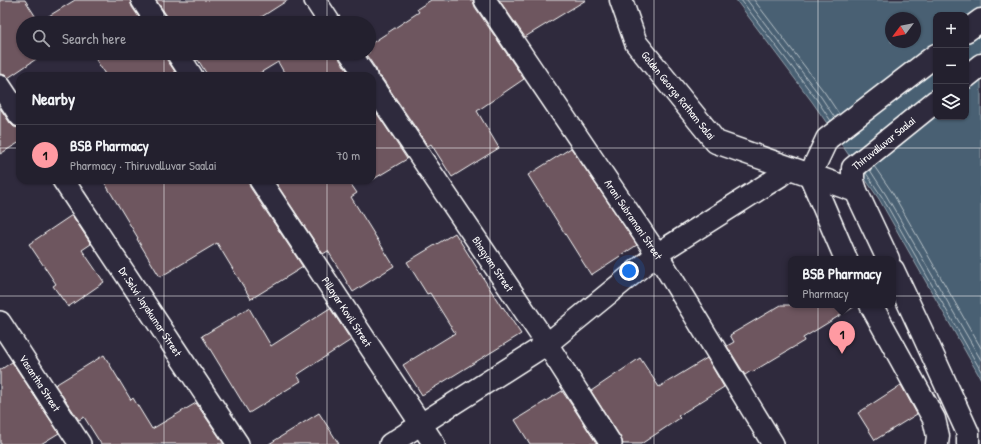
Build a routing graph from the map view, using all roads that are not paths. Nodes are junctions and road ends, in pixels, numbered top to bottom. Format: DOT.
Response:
graph roads {
  1 [pos="142,0"];
  2 [pos="485,0"];
  3 [pos="621,0"];
  4 [pos="315,1"];
  5 [pos="152,16"];
  6 [pos="325,16"];
  7 [pos="981,20"];
  8 [pos="969,30"];
  9 [pos="933,57"];
  10 [pos="182,60"];
  11 [pos="355,60"];
  12 [pos="981,65"];
  13 [pos="189,72"];
  14 [pos="363,72"];
  15 [pos="969,75"];
  16 [pos="0,86"];
  17 [pos="376,91"];
  18 [pos="933,103"];
  19 [pos="16,110"];
  20 [pos="790,168"];
  21 [pos="810,175"];
  22 [pos="66,184"];
  23 [pos="263,184"];
  24 [pos="856,191"];
  25 [pos="657,254"];
  26 [pos="845,256"];
  27 [pos="887,256"];
  28 [pos="896,276"];
  29 [pos="873,308"];
  30 [pos="0,322"];
  31 [pos="546,344"];
  32 [pos="421,425"];
  33 [pos="80,444"];
  34 [pos="238,444"];
  35 [pos="390,444"];
  36 [pos="434,444"];
  37 [pos="611,444"];
  38 [pos="773,444"];
  39 [pos="937,444"];
  40 [pos="968,444"];
  1 -- 5 [label="street"];
  2 -- 25 [label="street, Arani Subramani Street"];
  3 -- 20 [label="main road, Golden George Ratham Salai"];
  4 -- 6 [label="street"];
  7 -- 8 [label="main road"];
  9 -- 21 [label="main road"];
  10 -- 13 [label="street"];
  11 -- 14 [label="street"];
  12 -- 15 [label="main road"];
  16 -- 19 [label="street"];
  17 -- 31 [label="street, Bhagyam Street"];
  18 -- 24 [label="main road, Thiruvalluvar Saalai"];
  20 -- 21 [label="main road, Golden George Ratham Salai"];
  20 -- 25 [label="street"];
  21 -- 24 [label="main road, Golden George Ratham Salai"];
  21 -- 26 [label="main road"];
  22 -- 34 [label="street, Dr.Selvi Jayakumar Street"];
  23 -- 32 [label="street, Pillayar Kovil Street"];
  24 -- 27 [label="main road, Thiruvalluvar Saalai"];
  25 -- 31 [label="street"];
  25 -- 38 [label="street, Arani Subramani Street"];
  28 -- 40 [label="main road"];
  29 -- 39 [label="main road"];
  30 -- 33 [label="street, Vasantha Street"];
  31 -- 32 [label="street"];
  31 -- 37 [label="street, Bhagyam Street"];
  32 -- 35 [label="street"];
  32 -- 36 [label="street, Pillayar Kovil Street"];
}
